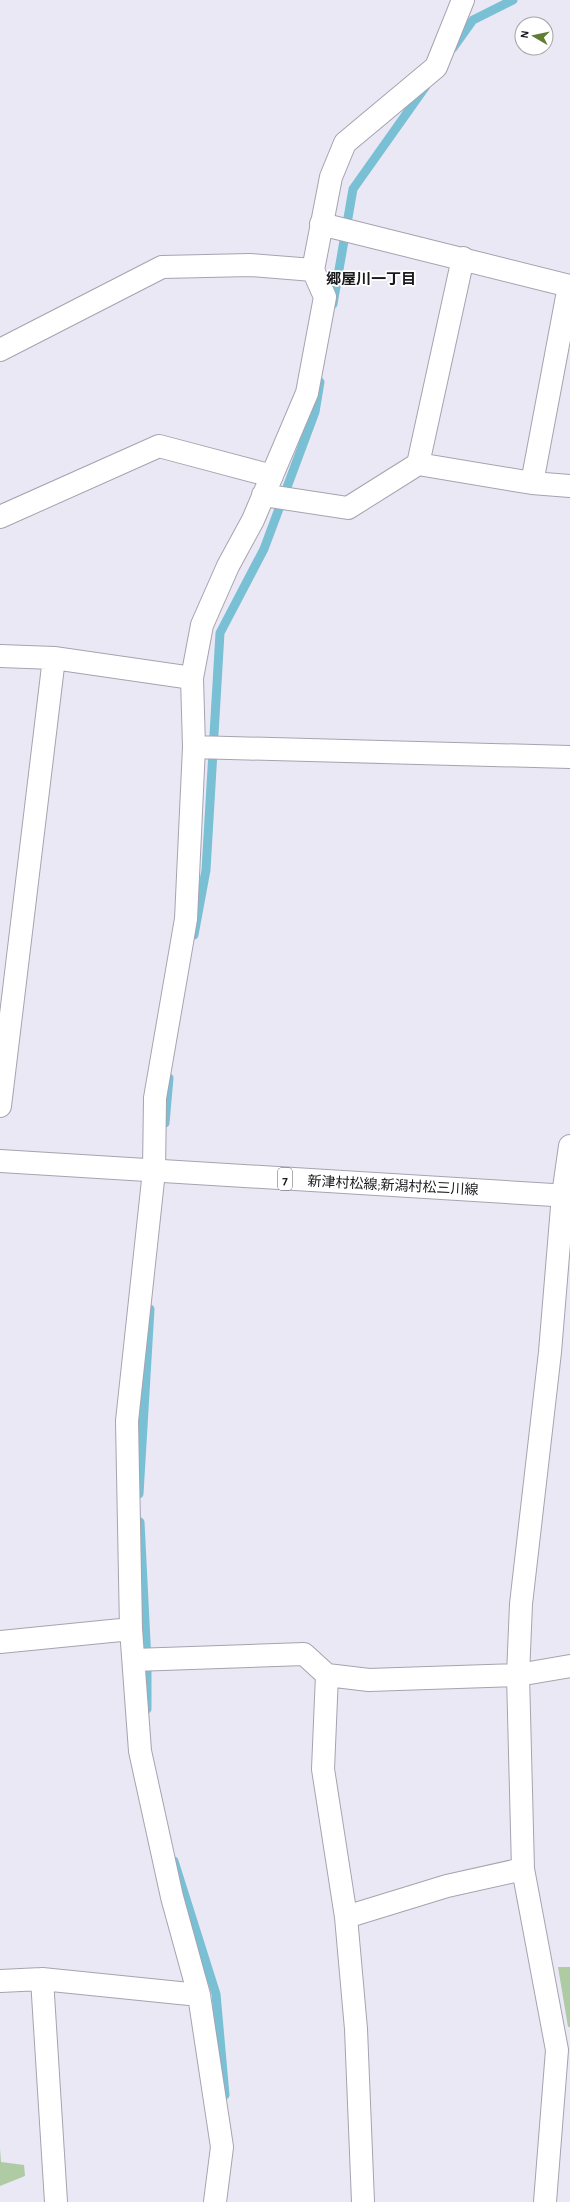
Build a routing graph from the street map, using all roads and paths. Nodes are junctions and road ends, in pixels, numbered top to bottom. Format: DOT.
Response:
graph roads {
  1 [pos="463,0"];
  2 [pos="321,224"];
  3 [pos="463,258"];
  4 [pos="313,270"];
  5 [pos="570,286"];
  6 [pos="0,350"];
  7 [pos="418,464"];
  8 [pos="532,483"];
  9 [pos="267,485"];
  10 [pos="570,486"];
  11 [pos="0,517"];
  12 [pos="0,651"];
  13 [pos="0,656"];
  14 [pos="54,658"];
  15 [pos="192,678"];
  16 [pos="194,746"];
  17 [pos="570,757"];
  18 [pos="0,1106"];
  19 [pos="570,1146"];
  20 [pos="0,1161"];
  21 [pos="154,1171"];
  22 [pos="566,1195"];
  23 [pos="131,1629"];
  24 [pos="0,1642"];
  25 [pos="134,1660"];
  26 [pos="570,1666"];
  27 [pos="327,1675"];
  28 [pos="518,1675"];
  29 [pos="524,1869"];
  30 [pos="346,1917"];
  31 [pos="42,1979"];
  32 [pos="0,1981"];
  33 [pos="199,1995"];
  34 [pos="56,2202"];
  35 [pos="215,2202"];
  36 [pos="364,2202"];
  37 [pos="545,2202"];
  1 -- 2 [label="street"];
  2 -- 3 [label="street"];
  2 -- 4 [label="street"];
  3 -- 5 [label="street"];
  3 -- 7 [label="street"];
  4 -- 6 [label="street"];
  4 -- 9 [label="street"];
  5 -- 8 [label="street"];
  7 -- 8 [label="street"];
  7 -- 9 [label="street"];
  8 -- 10 [label="street"];
  9 -- 11 [label="street"];
  9 -- 15 [label="street"];
  12 -- 13 [label="street"];
  13 -- 14 [label="street"];
  14 -- 15 [label="street"];
  14 -- 18 [label="street"];
  15 -- 16 [label="street"];
  16 -- 17 [label="street"];
  16 -- 21 [label="street"];
  19 -- 22 [label="street"];
  20 -- 21 [label="street, 新津村松線;新潟村松三川線 / 7"];
  21 -- 22 [label="street, 新津村松線;新潟村松三川線 / 7"];
  21 -- 23 [label="street"];
  22 -- 28 [label="street"];
  23 -- 24 [label="street"];
  23 -- 25 [label="street"];
  25 -- 27 [label="street"];
  25 -- 33 [label="street"];
  26 -- 28 [label="street"];
  27 -- 28 [label="street"];
  27 -- 30 [label="street"];
  28 -- 29 [label="street"];
  29 -- 30 [label="street"];
  29 -- 37 [label="street"];
  30 -- 36 [label="street"];
  31 -- 32 [label="street"];
  31 -- 33 [label="street"];
  31 -- 34 [label="street"];
  33 -- 35 [label="street"];
}
